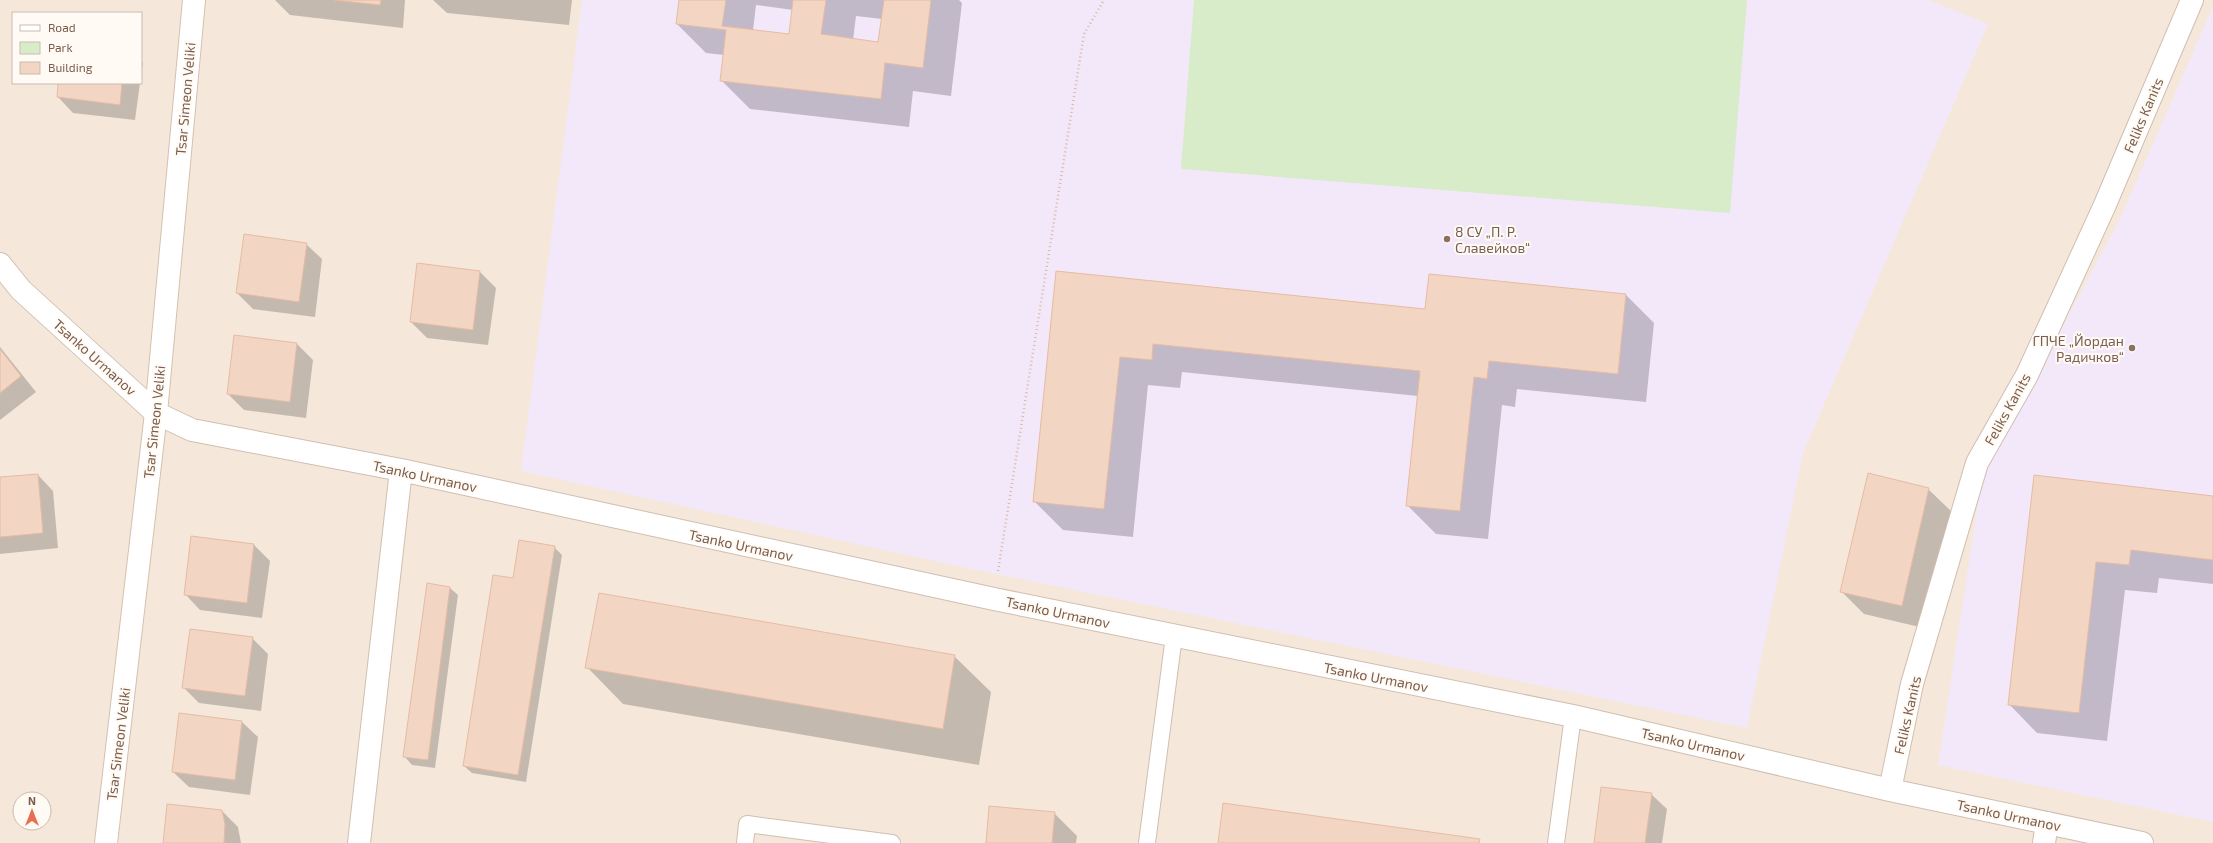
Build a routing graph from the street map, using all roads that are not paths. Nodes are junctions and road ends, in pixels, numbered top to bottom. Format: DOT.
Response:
graph roads {
  1 [pos="194,0"];
  2 [pos="2192,0"];
  3 [pos="0,264"];
  4 [pos="156,413"];
  5 [pos="401,470"];
  6 [pos="1174,636"];
  7 [pos="1573,716"];
  8 [pos="1890,790"];
  9 [pos="2046,833"];
  10 [pos="106,843"];
  11 [pos="359,843"];
  12 [pos="744,843"];
  13 [pos="892,843"];
  14 [pos="1147,843"];
  15 [pos="1556,843"];
  16 [pos="2142,843"];
  1 -- 4 [label="street, Tsar Simeon Veliki"];
  2 -- 8 [label="street, Feliks Kanits"];
  3 -- 4 [label="street, Tsanko Urmanov"];
  4 -- 5 [label="street, Tsanko Urmanov"];
  4 -- 10 [label="street, Tsar Simeon Veliki"];
  5 -- 6 [label="street, Tsanko Urmanov"];
  5 -- 11 [label="street"];
  6 -- 7 [label="street, Tsanko Urmanov"];
  6 -- 14 [label="lane"];
  7 -- 8 [label="street, Tsanko Urmanov"];
  7 -- 15 [label="lane"];
  8 -- 9 [label="street, Tsanko Urmanov"];
  9 -- 16 [label="street, Tsanko Urmanov"];
  12 -- 13 [label="lane"];
}
